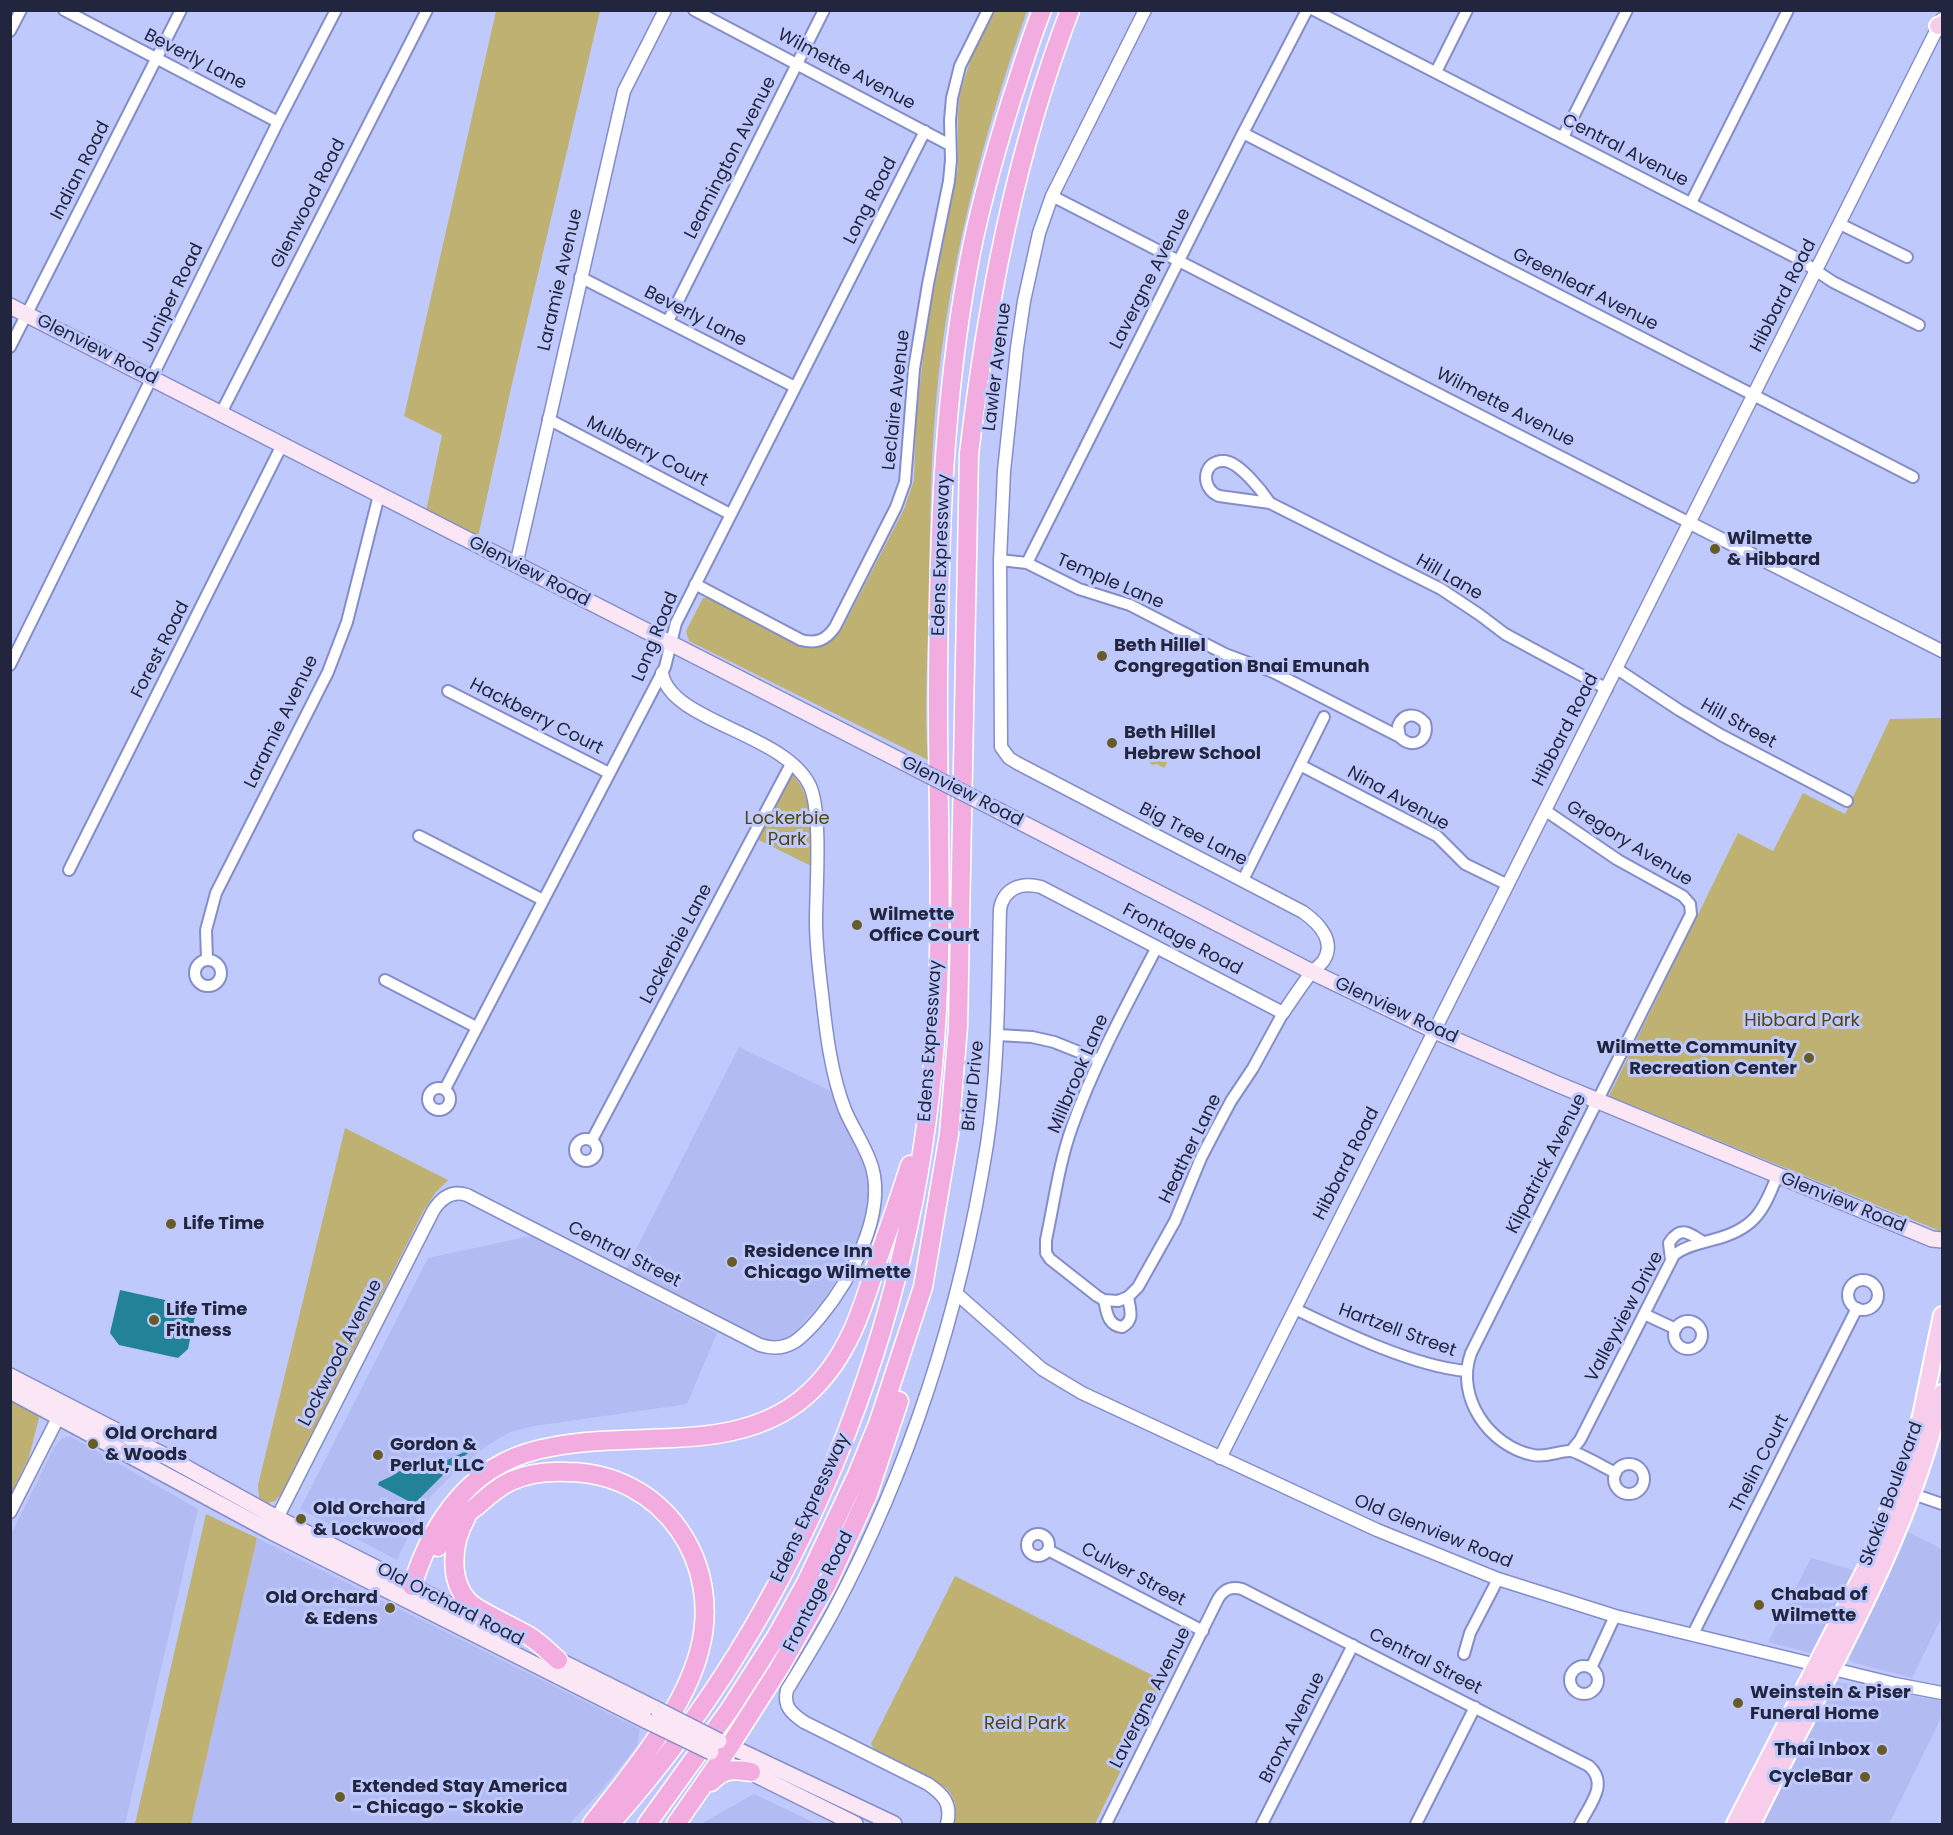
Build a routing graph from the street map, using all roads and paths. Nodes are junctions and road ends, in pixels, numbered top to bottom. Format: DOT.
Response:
graph roads {
  1 [pos="21,10"];
  2 [pos="64,10"];
  3 [pos="181,10"];
  4 [pos="336,10"];
  5 [pos="427,10"];
  6 [pos="665,10"];
  7 [pos="694,10"];
  8 [pos="824,10"];
  9 [pos="988,10"];
  10 [pos="1042,10"];
  11 [pos="1070,10"];
  12 [pos="1145,10"];
  13 [pos="1307,10"];
  14 [pos="1314,10"];
  15 [pos="1467,10"];
  16 [pos="1627,10"];
  17 [pos="1788,10"];
  18 [pos="1941,23"];
  19 [pos="10,31"];
  20 [pos="156,58"];
  21 [pos="797,64"];
  22 [pos="1436,72"];
  23 [pos="278,122"];
  24 [pos="925,131"];
  25 [pos="1243,133"];
  26 [pos="1563,137"];
  27 [pos="950,145"];
  28 [pos="1052,196"];
  29 [pos="1691,202"];
  30 [pos="1840,224"];
  31 [pos="1907,257"];
  32 [pos="1179,260"];
  33 [pos="1816,270"];
  34 [pos="580,276"];
  35 [pos="10,306"];
  36 [pos="27,314"];
  37 [pos="668,321"];
  38 [pos="1919,325"];
  39 [pos="10,347"];
  40 [pos="152,378"];
  41 [pos="795,387"];
  42 [pos="1754,395"];
  43 [pos="221,413"];
  44 [pos="549,419"];
  45 [pos="282,445"];
  46 [pos="1913,477"];
  47 [pos="379,495"];
  48 [pos="1270,503"];
  49 [pos="730,514"];
  50 [pos="1690,523"];
  51 [pos="1000,560"];
  52 [pos="1026,563"];
  53 [pos="516,566"];
  54 [pos="695,584"];
  55 [pos="671,644"];
  56 [pos="1942,651"];
  57 [pos="10,665"];
  58 [pos="1617,669"];
  59 [pos="662,673"];
  60 [pos="1607,688"];
  61 [pos="448,691"];
  62 [pos="1324,717"];
  63 [pos="1400,736"];
  64 [pos="1003,752"];
  65 [pos="791,764"];
  66 [pos="1300,765"];
  67 [pos="609,773"];
  68 [pos="1848,801"];
  69 [pos="1546,811"];
  70 [pos="419,836"];
  71 [pos="69,870"];
  72 [pos="1243,880"];
  73 [pos="1508,885"];
  74 [pos="1017,886"];
  75 [pos="543,900"];
  76 [pos="1691,909"];
  77 [pos="1156,947"];
  78 [pos="207,959"];
  79 [pos="1312,972"];
  80 [pos="385,980"];
  81 [pos="1282,1013"];
  82 [pos="476,1027"];
  83 [pos="1435,1031"];
  84 [pos="998,1035"];
  85 [pos="1099,1060"];
  86 [pos="445,1089"];
  87 [pos="1598,1100"];
  88 [pos="926,1121"];
  89 [pos="592,1140"];
  90 [pos="1778,1176"];
  91 [pos="449,1195"];
  92 [pos="1703,1242"];
  93 [pos="1939,1243"];
  94 [pos="1671,1260"];
  95 [pos="923,1287"];
  96 [pos="957,1294"];
  97 [pos="1123,1299"];
  98 [pos="1104,1300"];
  99 [pos="1857,1308"];
  100 [pos="1295,1309"];
  101 [pos="1644,1314"];
  102 [pos="1942,1316"];
  103 [pos="1676,1329"];
  104 [pos="1466,1371"];
  105 [pos="10,1376"];
  106 [pos="10,1391"];
  107 [pos="1942,1393"];
  108 [pos="62,1409"];
  109 [pos="1933,1420"];
  110 [pos="1571,1451"];
  111 [pos="1220,1458"];
  112 [pos="1616,1473"];
  113 [pos="1913,1494"];
  114 [pos="1942,1504"];
  115 [pos="470,1510"];
  116 [pos="10,1512"];
  117 [pos="274,1524"];
  118 [pos="1048,1550"];
  119 [pos="1498,1579"];
  120 [pos="412,1586"];
  121 [pos="1227,1589"];
  122 [pos="1615,1616"];
  123 [pos="1203,1630"];
  124 [pos="1693,1634"];
  125 [pos="1353,1646"];
  126 [pos="1464,1654"];
  127 [pos="558,1660"];
  128 [pos="1823,1667"];
  129 [pos="1591,1668"];
  130 [pos="1942,1694"];
  131 [pos="1475,1707"];
  132 [pos="653,1715"];
  133 [pos="720,1749"];
  134 [pos="751,1772"];
  135 [pos="592,1824"];
  136 [pos="610,1824"];
  137 [pos="647,1824"];
  138 [pos="678,1824"];
  139 [pos="855,1824"];
  140 [pos="894,1824"];
  141 [pos="947,1824"];
  142 [pos="1106,1824"];
  143 [pos="1262,1824"];
  144 [pos="1416,1824"];
  145 [pos="1581,1824"];
  146 [pos="1735,1824"];
  147 [pos="1752,1824"];
  1 -- 19 [label="street"];
  2 -- 20 [label="street, Beverly Lane"];
  3 -- 20 [label="street, Indian Road"];
  4 -- 23 [label="street, Juniper Road"];
  5 -- 43 [label="street, Glenwood Road"];
  6 -- 34 [label="street, Laramie Avenue"];
  7 -- 21 [label="street, Wilmette Avenue"];
  8 -- 21 [label="street, Leamington Avenue"];
  9 -- 27 [label="street, Leclaire Avenue"];
  10 -- 88 [label="highway, Edens Expressway"];
  11 -- 95 [label="highway, Edens Expressway"];
  12 -- 28 [label="street, Lawler Avenue"];
  13 -- 25 [label="street, Lavergne Avenue"];
  14 -- 22 [label="street, Central Avenue"];
  15 -- 22 [label="street"];
  16 -- 26 [label="street"];
  17 -- 29 [label="street"];
  18 -- 30 [label="street, Hibbard Road"];
  20 -- 23 [label="street, Beverly Lane"];
  20 -- 36 [label="street, Indian Road"];
  21 -- 24 [label="street, Wilmette Avenue"];
  21 -- 37 [label="street, Leamington Avenue"];
  22 -- 26 [label="street, Central Avenue"];
  23 -- 40 [label="street, Juniper Road"];
  24 -- 27 [label="street, Wilmette Avenue"];
  24 -- 41 [label="street, Long Road"];
  25 -- 32 [label="street, Lavergne Avenue"];
  25 -- 42 [label="street, Greenleaf Avenue"];
  26 -- 29 [label="street, Central Avenue"];
  27 -- 54 [label="street, Leclaire Avenue"];
  28 -- 32 [label="street, Wilmette Avenue"];
  28 -- 51 [label="street, Lawler Avenue"];
  29 -- 33 [label="street, Central Avenue"];
  30 -- 31 [label="street"];
  30 -- 33 [label="street, Hibbard Road"];
  32 -- 50 [label="street, Wilmette Avenue"];
  32 -- 52 [label="street, Lavergne Avenue"];
  33 -- 38 [label="street, Central Avenue"];
  33 -- 42 [label="street, Hibbard Road"];
  34 -- 37 [label="street, Beverly Lane"];
  34 -- 44 [label="street, Laramie Avenue"];
  35 -- 36 [label="main road, Glenview Road"];
  36 -- 39 [label="street, Indian Road"];
  36 -- 40 [label="main road, Glenview Road"];
  37 -- 41 [label="street, Beverly Lane"];
  40 -- 43 [label="main road, Glenview Road"];
  40 -- 57 [label="street, Juniper Road"];
  41 -- 49 [label="street, Long Road"];
  42 -- 46 [label="street, Greenleaf Avenue"];
  42 -- 50 [label="street, Hibbard Road"];
  43 -- 45 [label="main road, Glenview Road"];
  44 -- 49 [label="street, Mulberry Court"];
  44 -- 53 [label="street, Laramie Avenue"];
  45 -- 47 [label="main road, Glenview Road"];
  45 -- 71 [label="street, Forest Road"];
  47 -- 53 [label="main road, Glenview Road"];
  47 -- 78 [label="street, Laramie Avenue"];
  48 -- 48 [label="street, Hill Lane"];
  48 -- 60 [label="street, Hill Lane"];
  49 -- 54 [label="street, Long Road"];
  50 -- 56 [label="street, Wilmette Avenue"];
  50 -- 58 [label="street, Hibbard Road"];
  51 -- 52 [label="street, Temple Lane"];
  51 -- 64 [label="street, Lawler Avenue"];
  52 -- 63 [label="street, Temple Lane"];
  53 -- 55 [label="main road, Glenview Road"];
  54 -- 55 [label="street, Long Road"];
  55 -- 59 [label="street, Long Road"];
  55 -- 79 [label="main road, Glenview Road, bridge"];
  58 -- 60 [label="street, Hibbard Road"];
  58 -- 68 [label="street, Hill Street"];
  59 -- 65 [label="street"];
  59 -- 67 [label="street, Long Road"];
  60 -- 69 [label="street, Hibbard Road"];
  61 -- 67 [label="street, Hackberry Court"];
  62 -- 66 [label="street"];
  64 -- 72 [label="street, Big Tree Lane"];
  65 -- 89 [label="street, Lockerbie Lane"];
  65 -- 91 [label="street, Central Street"];
  66 -- 72 [label="street"];
  66 -- 73 [label="street, Nina Avenue"];
  67 -- 75 [label="street, Long Road"];
  69 -- 73 [label="street, Hibbard Road"];
  69 -- 76 [label="street, Gregory Avenue"];
  70 -- 75 [label="street"];
  72 -- 79 [label="street, Big Tree Lane"];
  73 -- 83 [label="street, Hibbard Road"];
  74 -- 77 [label="street, Frontage Road"];
  74 -- 84 [label="street, Briar Drive"];
  75 -- 82 [label="street, Long Road"];
  76 -- 87 [label="street, Kilpatrick Avenue"];
  77 -- 81 [label="street, Frontage Road"];
  77 -- 85 [label="street, Millbrook Lane"];
  79 -- 81 [label="street"];
  79 -- 83 [label="main road, Glenview Road"];
  80 -- 82 [label="street"];
  81 -- 97 [label="street, Heather Lane"];
  82 -- 86 [label="street, Long Road"];
  83 -- 87 [label="main road, Glenview Road"];
  83 -- 100 [label="street, Hibbard Road"];
  84 -- 85 [label="street"];
  84 -- 96 [label="street, Briar Drive"];
  85 -- 98 [label="street, Millbrook Lane"];
  87 -- 90 [label="main road, Glenview Road"];
  87 -- 104 [label="street, Kilpatrick Avenue"];
  88 -- 120 [label="highway"];
  88 -- 136 [label="highway, Edens Expressway"];
  90 -- 92 [label="street, Valleyview Drive"];
  90 -- 93 [label="main road, Glenview Road"];
  91 -- 117 [label="street, Lockwood Avenue"];
  92 -- 94 [label="street, Valleyview Drive"];
  92 -- 94 [label="street"];
  94 -- 101 [label="street, Valleyview Drive"];
  95 -- 133 [label="highway"];
  95 -- 137 [label="highway, Edens Expressway"];
  96 -- 111 [label="street, Old Glenview Road"];
  96 -- 141 [label="street, Frontage Road"];
  97 -- 98 [label="street"];
  97 -- 98 [label="street, Millbrook Lane"];
  99 -- 124 [label="street, Thelin Court"];
  100 -- 104 [label="street, Hartzell Street"];
  100 -- 111 [label="street, Hibbard Road"];
  101 -- 103 [label="street"];
  101 -- 110 [label="street, Valleyview Drive"];
  102 -- 109 [label="main road, Skokie Boulevard"];
  104 -- 110 [label="street, Hartzell Street"];
  105 -- 108 [label="main road, Old Orchard Road"];
  106 -- 108 [label="main road, Old Orchard Road"];
  107 -- 109 [label="main road, Skokie Boulevard"];
  108 -- 116 [label="street"];
  108 -- 117 [label="main road, Old Orchard Road"];
  109 -- 113 [label="main road, Skokie Boulevard"];
  109 -- 128 [label="main road, Skokie Boulevard"];
  110 -- 112 [label="street"];
  111 -- 119 [label="street, Old Glenview Road"];
  113 -- 114 [label="street"];
  113 -- 128 [label="main road, Skokie Boulevard"];
  115 -- 120 [label="highway"];
  115 -- 127 [label="highway"];
  115 -- 135 [label="highway"];
  117 -- 120 [label="main road, Old Orchard Road"];
  117 -- 132 [label="main road, Old Orchard Road"];
  118 -- 123 [label="street, Culver Street"];
  119 -- 122 [label="street, Old Glenview Road"];
  119 -- 126 [label="street"];
  120 -- 127 [label="main road, Old Orchard Road"];
  121 -- 123 [label="street, Lavergne Avenue"];
  121 -- 125 [label="street, Central Street"];
  122 -- 124 [label="street, Old Glenview Road"];
  122 -- 129 [label="street"];
  123 -- 142 [label="street, Lavergne Avenue"];
  124 -- 128 [label="street, Old Glenview Road"];
  125 -- 131 [label="street, Central Street"];
  125 -- 143 [label="street, Bronx Avenue"];
  127 -- 132 [label="main road, Old Orchard Road"];
  128 -- 130 [label="street, Old Glenview Road"];
  128 -- 146 [label="main road, Skokie Boulevard"];
  128 -- 147 [label="main road, Skokie Boulevard"];
  131 -- 144 [label="street"];
  131 -- 145 [label="street, Central Street"];
  132 -- 133 [label="main road, Old Orchard Road, bridge"];
  133 -- 134 [label="main road, Old Orchard Road"];
  133 -- 138 [label="highway"];
  133 -- 140 [label="main road, Old Orchard Road"];
  134 -- 138 [label="highway"];
  134 -- 139 [label="main road, Old Orchard Road"];
}
